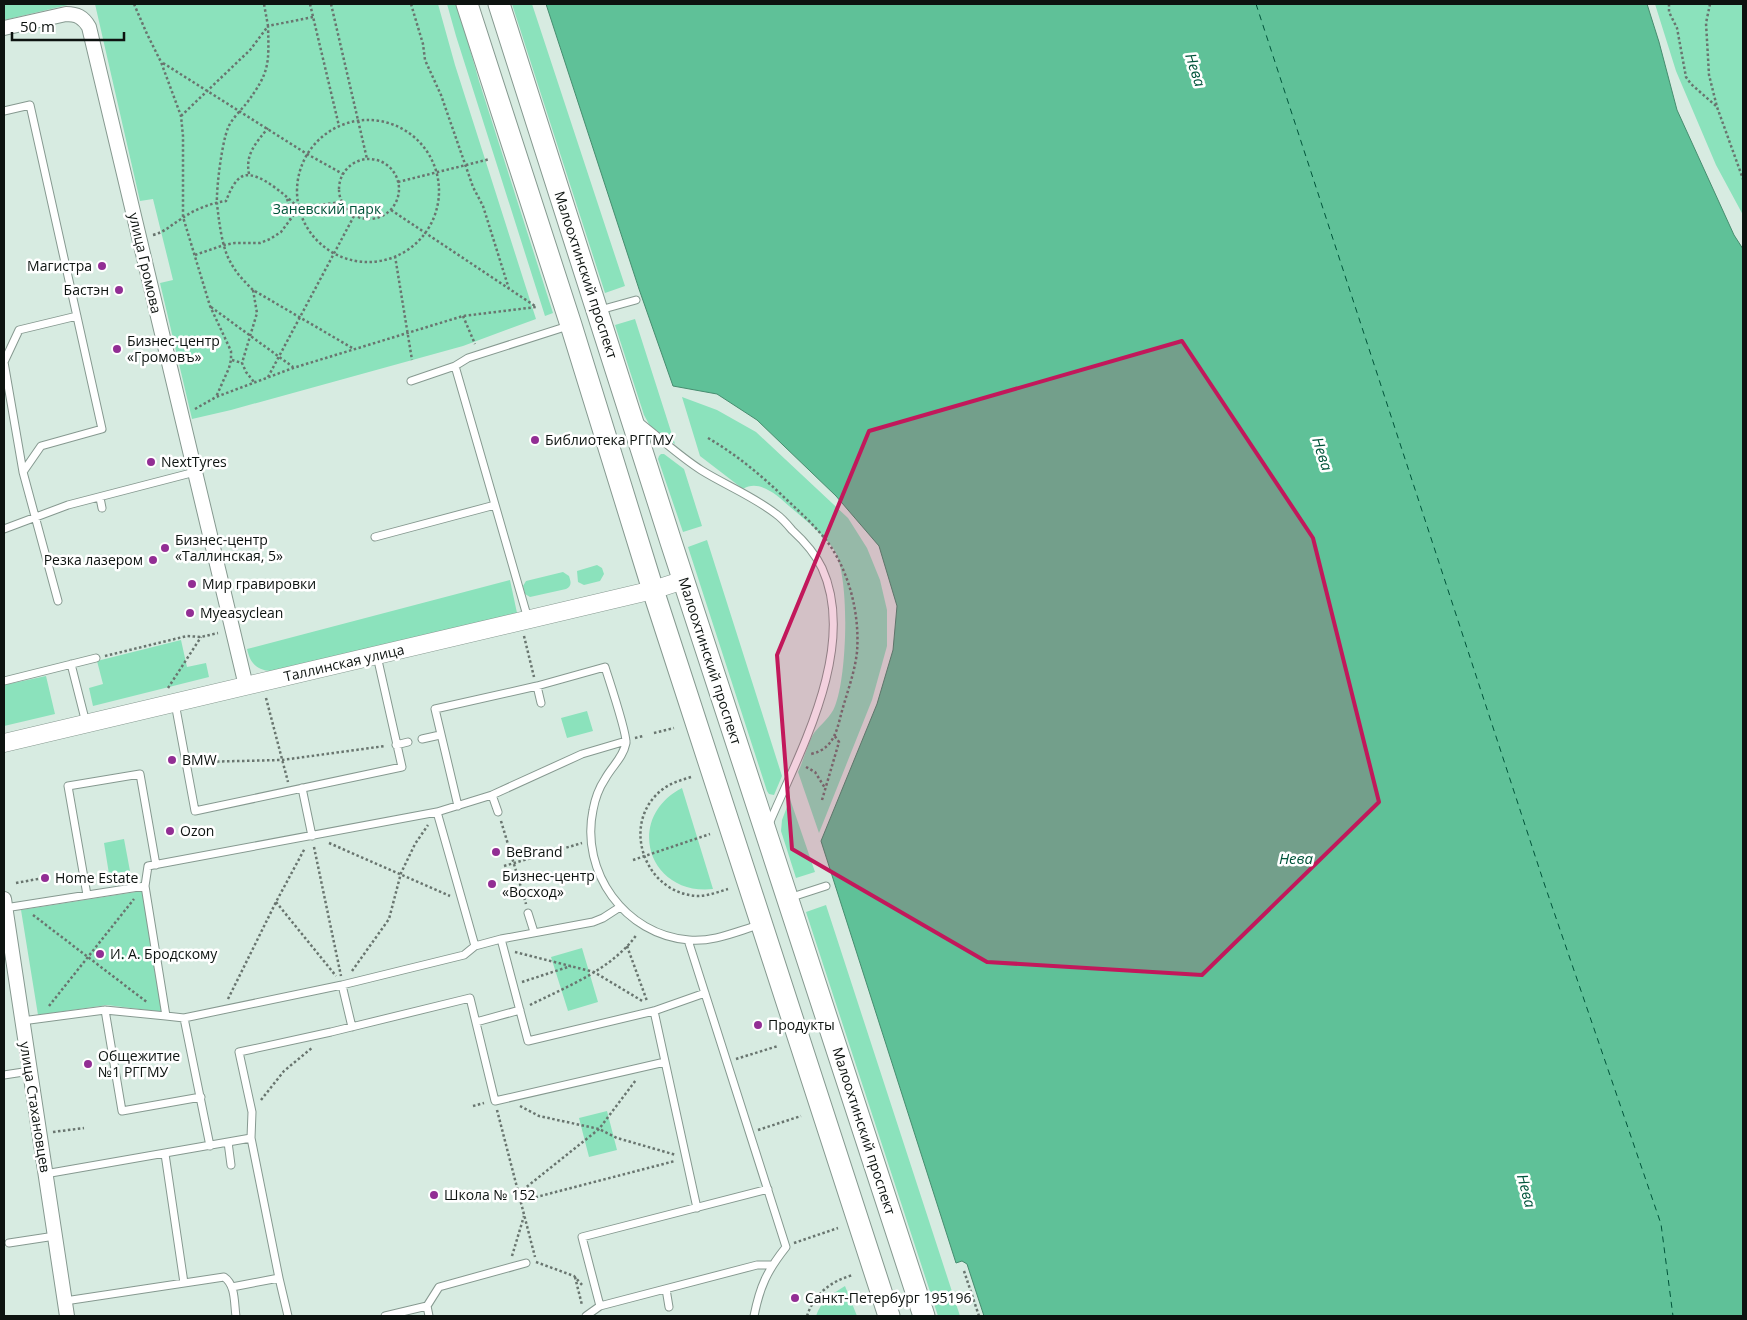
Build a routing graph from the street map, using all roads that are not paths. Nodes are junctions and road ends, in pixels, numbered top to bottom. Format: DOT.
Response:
graph roads {
  1 [pos="468,4"];
  2 [pos="499,4"];
  3 [pos="4,28"];
  4 [pos="4,111"];
  5 [pos="636,300"];
  6 [pos="598,311"];
  7 [pos="77,316"];
  8 [pos="571,325"];
  9 [pos="455,366"];
  10 [pos="411,381"];
  11 [pos="632,417"];
  12 [pos="23,472"];
  13 [pos="195,472"];
  14 [pos="100,498"];
  15 [pos="495,505"];
  16 [pos="102,508"];
  17 [pos="36,517"];
  18 [pos="4,529"];
  19 [pos="375,537"];
  20 [pos="684,580"];
  21 [pos="653,590"];
  22 [pos="58,601"];
  23 [pos="524,620"];
  24 [pos="376,655"];
  25 [pos="96,658"];
  26 [pos="71,664"];
  27 [pos="4,680"];
  28 [pos="246,686"];
  29 [pos="537,686"];
  30 [pos="170,697"];
  31 [pos="541,703"];
  32 [pos="86,724"];
  33 [pos="440,735"];
  34 [pos="422,739"];
  35 [pos="626,741"];
  36 [pos="408,742"];
  37 [pos="4,743"];
  38 [pos="396,745"];
  39 [pos="302,788"];
  40 [pos="492,794"];
  41 [pos="458,806"];
  42 [pos="437,812"];
  43 [pos="498,812"];
  44 [pos="765,832"];
  45 [pos="312,836"];
  46 [pos="156,865"];
  47 [pos="145,886"];
  48 [pos="826,886"];
  49 [pos="88,895"];
  50 [pos="788,898"];
  51 [pos="4,903"];
  52 [pos="620,906"];
  53 [pos="528,913"];
  54 [pos="762,924"];
  55 [pos="534,932"];
  56 [pos="501,939"];
  57 [pos="688,940"];
  58 [pos="476,946"];
  59 [pos="342,985"];
  60 [pos="705,993"];
  61 [pos="105,1010"];
  62 [pos="520,1010"];
  63 [pos="654,1011"];
  64 [pos="166,1016"];
  65 [pos="184,1018"];
  66 [pos="22,1021"];
  67 [pos="476,1022"];
  68 [pos="352,1027"];
  69 [pos="665,1062"];
  70 [pos="30,1072"];
  71 [pos="4,1075"];
  72 [pos="201,1097"];
  73 [pos="251,1138"];
  74 [pos="228,1142"];
  75 [pos="210,1146"];
  76 [pos="164,1154"];
  77 [pos="231,1165"];
  78 [pos="45,1174"];
  79 [pos="768,1189"];
  80 [pos="697,1208"];
  81 [pos="55,1236"];
  82 [pos="9,1243"];
  83 [pos="526,1263"];
  84 [pos="772,1266"];
  85 [pos="279,1278"];
  86 [pos="184,1283"];
  87 [pos="232,1287"];
  88 [pos="666,1289"];
  89 [pos="65,1301"];
  90 [pos="427,1306"];
  91 [pos="600,1306"];
  92 [pos="670,1307"];
  93 [pos="67,1316"];
  94 [pos="236,1316"];
  95 [pos="288,1316"];
  96 [pos="385,1316"];
  97 [pos="429,1316"];
  98 [pos="586,1316"];
  99 [pos="754,1316"];
  100 [pos="889,1316"];
  101 [pos="924,1316"];
  1 -- 8 [label="main road"];
  2 -- 6 [label="main road, Малоохтинский проспект"];
  3 -- 13 [label="street, улица Громова"];
  4 -- 7 [label="lane"];
  5 -- 6 [label="lane"];
  6 -- 11 [label="main road, Малоохтинский проспект"];
  7 -- 12 [label="lane"];
  7 -- 12 [label="lane"];
  8 -- 9 [label="lane"];
  8 -- 21 [label="main road"];
  9 -- 10 [label="lane"];
  9 -- 15 [label="lane"];
  11 -- 20 [label="main road, Малоохтинский проспект"];
  11 -- 44 [label="lane"];
  12 -- 17 [label="lane"];
  13 -- 14 [label="lane"];
  13 -- 28 [label="street, улица Громова"];
  14 -- 16 [label="lane"];
  14 -- 17 [label="lane"];
  15 -- 19 [label="lane"];
  15 -- 23 [label="lane"];
  17 -- 18 [label="lane"];
  17 -- 22 [label="lane"];
  20 -- 21 [label="street, Таллинская улица"];
  20 -- 44 [label="main road, Малоохтинский проспект"];
  21 -- 23 [label="street, Таллинская улица"];
  21 -- 54 [label="main road"];
  23 -- 24 [label="street, Таллинская улица"];
  24 -- 28 [label="street, Таллинская улица"];
  24 -- 38 [label="lane"];
  25 -- 26 [label="lane"];
  26 -- 27 [label="lane"];
  26 -- 32 [label="lane"];
  28 -- 30 [label="street, Таллинская улица"];
  29 -- 31 [label="lane"];
  29 -- 33 [label="lane"];
  29 -- 35 [label="lane"];
  30 -- 32 [label="street, Таллинская улица"];
  30 -- 39 [label="lane"];
  32 -- 37 [label="street, Таллинская улица"];
  33 -- 34 [label="lane"];
  33 -- 41 [label="lane"];
  35 -- 40 [label="lane"];
  35 -- 52 [label="lane"];
  36 -- 38 [label="lane"];
  38 -- 39 [label="lane"];
  39 -- 45 [label="lane"];
  40 -- 41 [label="lane"];
  40 -- 43 [label="lane"];
  41 -- 42 [label="lane"];
  42 -- 45 [label="lane"];
  42 -- 58 [label="lane"];
  44 -- 50 [label="main road, Малоохтинский проспект"];
  45 -- 46 [label="lane"];
  46 -- 47 [label="lane"];
  46 -- 49 [label="lane"];
  47 -- 49 [label="lane"];
  47 -- 64 [label="lane"];
  48 -- 50 [label="lane"];
  49 -- 51 [label="lane"];
  50 -- 101 [label="main road, Малоохтинский проспект"];
  51 -- 66 [label="street, улица Стахановцев"];
  52 -- 55 [label="lane"];
  52 -- 57 [label="lane"];
  53 -- 55 [label="lane"];
  54 -- 57 [label="lane"];
  54 -- 100 [label="main road"];
  55 -- 56 [label="lane"];
  56 -- 58 [label="lane"];
  56 -- 62 [label="lane"];
  57 -- 60 [label="lane"];
  58 -- 59 [label="lane"];
  59 -- 65 [label="lane"];
  59 -- 68 [label="lane"];
  60 -- 63 [label="lane"];
  60 -- 79 [label="lane"];
  61 -- 64 [label="lane"];
  61 -- 66 [label="lane"];
  61 -- 72 [label="lane"];
  62 -- 63 [label="lane"];
  62 -- 67 [label="lane"];
  63 -- 69 [label="lane"];
  64 -- 65 [label="lane"];
  65 -- 72 [label="lane"];
  66 -- 70 [label="street, улица Стахановцев"];
  67 -- 68 [label="lane"];
  67 -- 69 [label="lane"];
  68 -- 73 [label="lane"];
  69 -- 80 [label="lane"];
  70 -- 71 [label="lane"];
  70 -- 78 [label="street, улица Стахановцев"];
  72 -- 75 [label="lane"];
  73 -- 74 [label="lane"];
  73 -- 85 [label="lane"];
  74 -- 75 [label="lane"];
  74 -- 77 [label="lane"];
  75 -- 76 [label="lane"];
  76 -- 78 [label="lane"];
  76 -- 86 [label="lane"];
  78 -- 81 [label="street, улица Стахановцев"];
  79 -- 80 [label="lane"];
  79 -- 84 [label="lane"];
  80 -- 91 [label="lane"];
  81 -- 82 [label="lane"];
  81 -- 89 [label="street, улица Стахановцев"];
  83 -- 90 [label="lane"];
  84 -- 88 [label="lane"];
  84 -- 99 [label="lane"];
  85 -- 87 [label="lane"];
  85 -- 95 [label="lane"];
  86 -- 87 [label="lane"];
  86 -- 89 [label="lane"];
  87 -- 94 [label="lane"];
  88 -- 91 [label="lane"];
  88 -- 92 [label="lane"];
  89 -- 93 [label="street, улица Стахановцев"];
  90 -- 96 [label="lane"];
  90 -- 97 [label="lane"];
  91 -- 98 [label="lane"];
}
